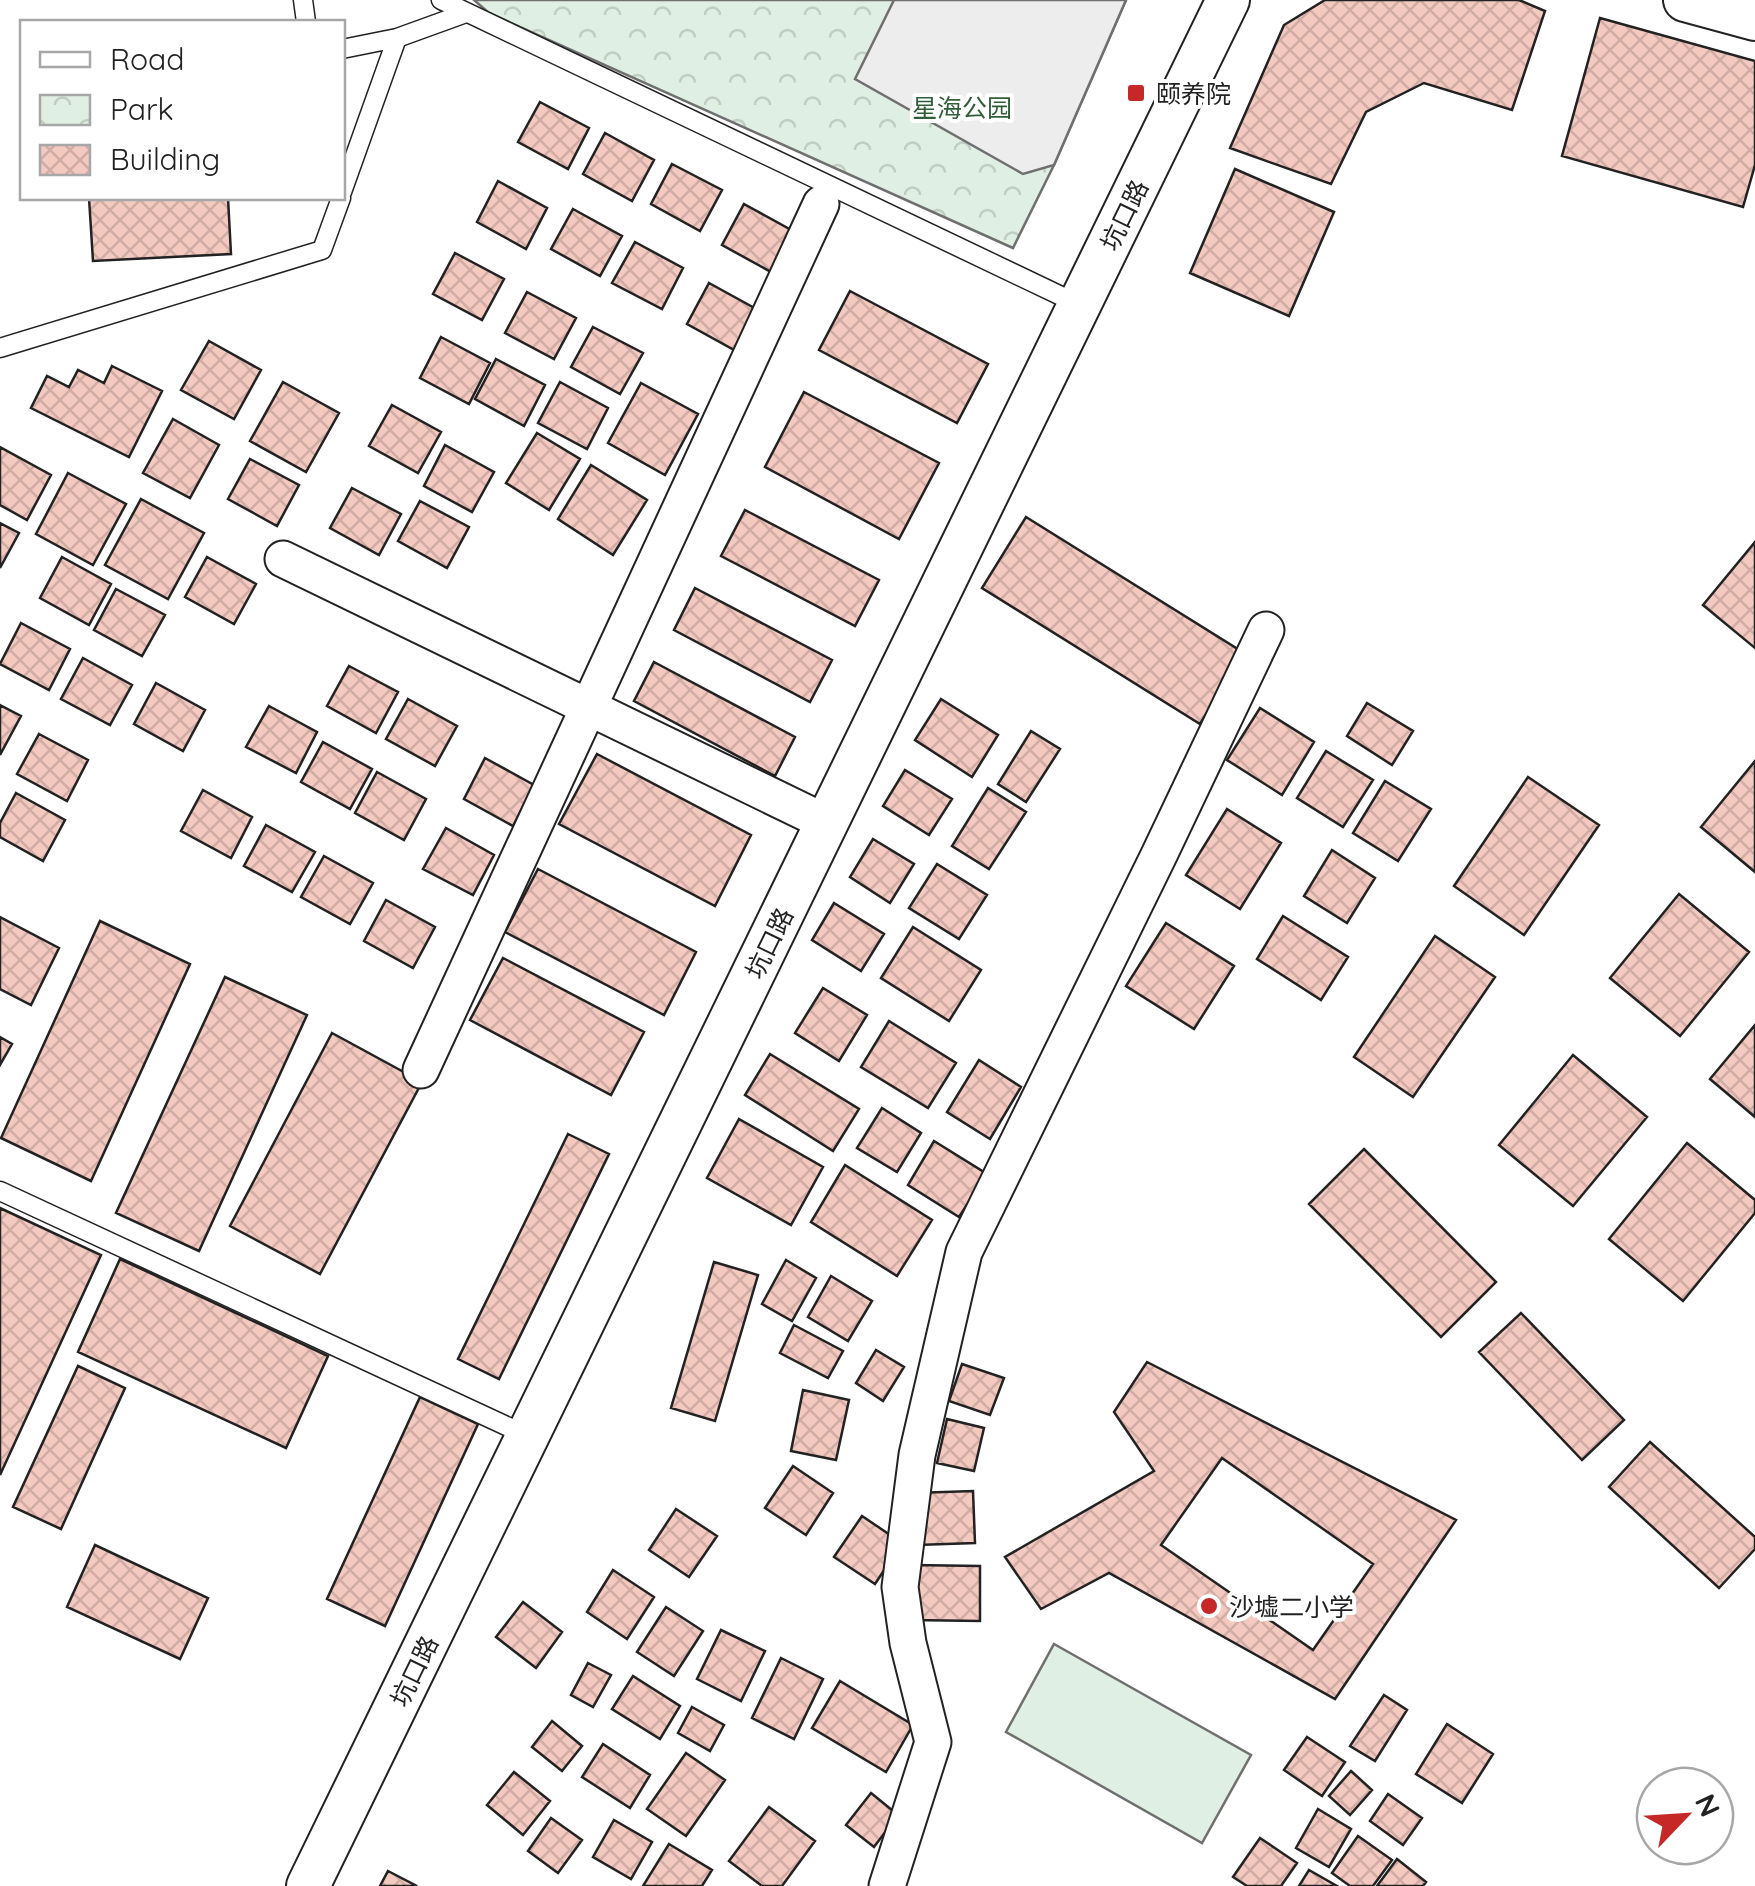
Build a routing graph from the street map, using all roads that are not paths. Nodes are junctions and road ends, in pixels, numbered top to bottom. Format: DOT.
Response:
graph roads {
  1 [pos="441,0"];
  2 [pos="1228,0"];
  3 [pos="1686,0"];
  4 [pos="466,13"];
  5 [pos="1755,19"];
  6 [pos="396,38"];
  7 [pos="345,48"];
  8 [pos="345,186"];
  9 [pos="340,200"];
  10 [pos="821,204"];
  11 [pos="1080,305"];
  12 [pos="0,348"];
  13 [pos="283,559"];
  14 [pos="1266,630"];
  15 [pos="588,707"];
  16 [pos="827,823"];
  17 [pos="421,1070"];
  18 [pos="0,1191"];
  19 [pos="529,1436"];
  20 [pos="308,1886"];
  21 [pos="887,1886"];
  1 -- 4 [label="lane"];
  2 -- 11 [label="street, 坑口路"];
  3 -- 5 [label="street"];
  4 -- 6 [label="lane"];
  4 -- 11 [label="lane"];
  6 -- 7 [label="lane"];
  6 -- 8 [label="lane"];
  9 -- 12 [label="lane"];
  10 -- 15 [label="street"];
  11 -- 16 [label="street, 坑口路"];
  13 -- 15 [label="street"];
  14 -- 21 [label="street"];
  15 -- 16 [label="street"];
  15 -- 17 [label="street"];
  16 -- 19 [label="street, 坑口路"];
  18 -- 19 [label="lane"];
  19 -- 20 [label="street, 坑口路"];
}
